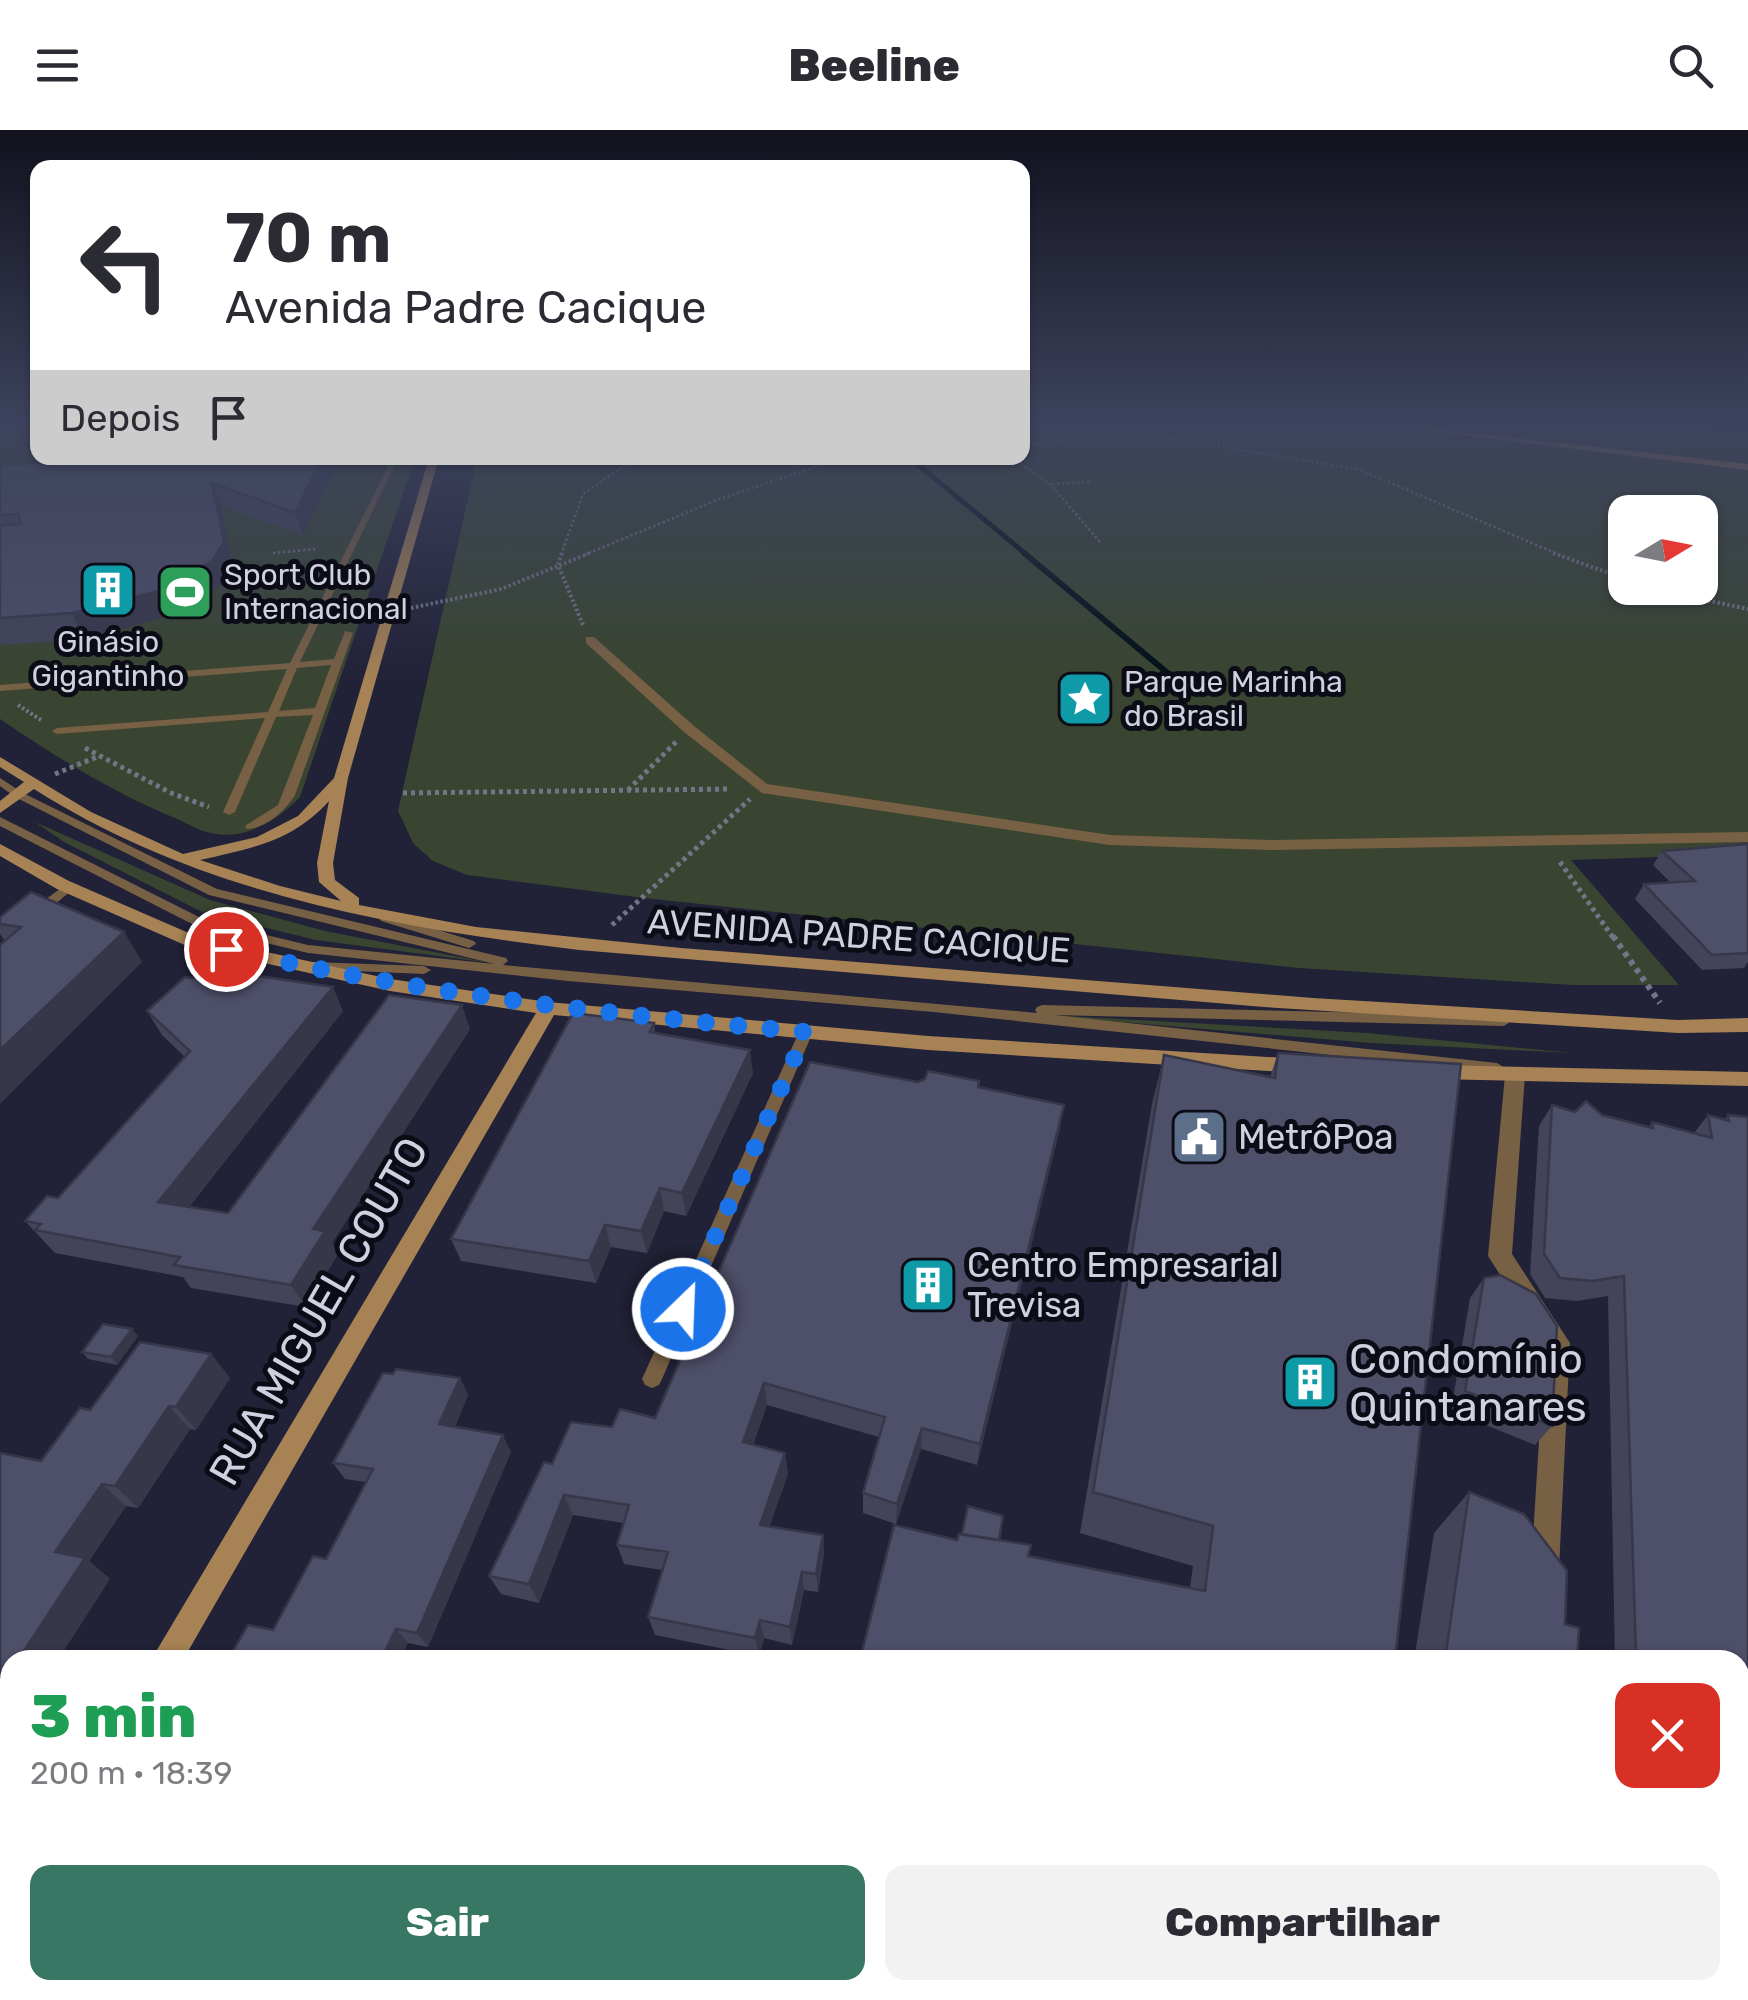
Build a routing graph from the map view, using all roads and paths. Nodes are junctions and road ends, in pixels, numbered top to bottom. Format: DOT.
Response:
graph roads {
  1 [pos="370,509"];
  2 [pos="419,509"];
  3 [pos="578,509"];
  4 [pos="690,509"];
  5 [pos="1072,509"];
  6 [pos="1448,509"];
  7 [pos="1100,542"];
  8 [pos="316,549"];
  9 [pos="273,554"];
  10 [pos="558,565"];
  11 [pos="1608,574"];
  12 [pos="1718,603"];
  13 [pos="1748,609"];
  14 [pos="390,610"];
  15 [pos="348,633"];
  16 [pos="590,640"];
  17 [pos="338,662"];
  18 [pos="293,665"];
  19 [pos="0,688"];
  20 [pos="15,703"];
  21 [pos="320,711"];
  22 [pos="272,715"];
  23 [pos="688,729"];
  24 [pos="57,732"];
  25 [pos="99,756"];
  26 [pos="0,761"];
  27 [pos="342,778"];
  28 [pos="0,781"];
  29 [pos="762,788"];
  30 [pos="25,789"];
  31 [pos="628,791"];
  32 [pos="402,794"];
  33 [pos="0,808"];
  34 [pos="229,812"];
  35 [pos="0,820"];
  36 [pos="251,826"];
  37 [pos="1748,837"];
  38 [pos="1544,840"];
  39 [pos="0,850"];
  40 [pos="178,859"];
  41 [pos="68,887"];
  42 [pos="377,915"];
  43 [pos="26,921"];
  44 [pos="586,948"];
  45 [pos="292,965"];
  46 [pos="568,976"];
  47 [pos="934,1007"];
  48 [pos="548,1008"];
  49 [pos="1675,1024"];
  50 [pos="1739,1026"];
  51 [pos="806,1032"];
  52 [pos="1515,1075"];
  53 [pos="1561,1075"];
  54 [pos="1748,1080"];
  55 [pos="652,1379"];
  56 [pos="1544,1600"];
  57 [pos="172,1650"];
  1 -- 18 [label="lane"];
  2 -- 14 [label="main road"];
  3 -- 10 [label="path"];
  4 -- 10 [label="path"];
  5 -- 7 [label="path"];
  6 -- 11 [label="path"];
  8 -- 9 [label="path"];
  10 -- 14 [label="path"];
  10 -- 16 [label="path"];
  12 -- 13 [label="path"];
  14 -- 27 [label="main road"];
  15 -- 17 [label="lane"];
  16 -- 23 [label="street"];
  17 -- 18 [label="lane"];
  17 -- 21 [label="lane"];
  18 -- 19 [label="lane"];
  18 -- 22 [label="lane"];
  20 -- 24 [label="path"];
  21 -- 22 [label="lane"];
  21 -- 36 [label="lane"];
  22 -- 24 [label="lane"];
  22 -- 34 [label="lane"];
  23 -- 29 [label="street"];
  23 -- 31 [label="path"];
  24 -- 25 [label="path"];
  25 -- 30 [label="path"];
  25 -- 34 [label="path"];
  26 -- 30 [label="main road, AVENIDA PADRE CACIQUE"];
  27 -- 40 [label="main road"];
  27 -- 42 [label="main road"];
  28 -- 30 [label="lane"];
  29 -- 31 [label="path"];
  29 -- 38 [label="street"];
  29 -- 44 [label="path"];
  30 -- 33 [label="main road"];
  30 -- 40 [label="main road, AVENIDA PADRE CACIQUE"];
  30 -- 46 [label="lane"];
  31 -- 32 [label="path"];
  35 -- 46 [label="lane"];
  37 -- 38 [label="street"];
  38 -- 49 [label="path"];
  39 -- 41 [label="main road"];
  40 -- 42 [label="main road, AVENIDA PADRE CACIQUE"];
  41 -- 43 [label="lane"];
  41 -- 45 [label="main road"];
  42 -- 44 [label="main road, AVENIDA PADRE CACIQUE"];
  42 -- 46 [label="lane"];
  44 -- 49 [label="main road, AVENIDA PADRE CACIQUE"];
  45 -- 46 [label="lane"];
  45 -- 48 [label="main road"];
  46 -- 47 [label="lane"];
  47 -- 50 [label="lane"];
  47 -- 53 [label="lane"];
  48 -- 51 [label="main road"];
  48 -- 57 [label="main road, RUA MIGUEL COUTO"];
  49 -- 50 [label="main road, AVENIDA PADRE CACIQUE"];
  51 -- 52 [label="main road"];
  51 -- 55 [label="lane"];
  52 -- 53 [label="main road"];
  52 -- 56 [label="street"];
  53 -- 54 [label="main road"];
}
